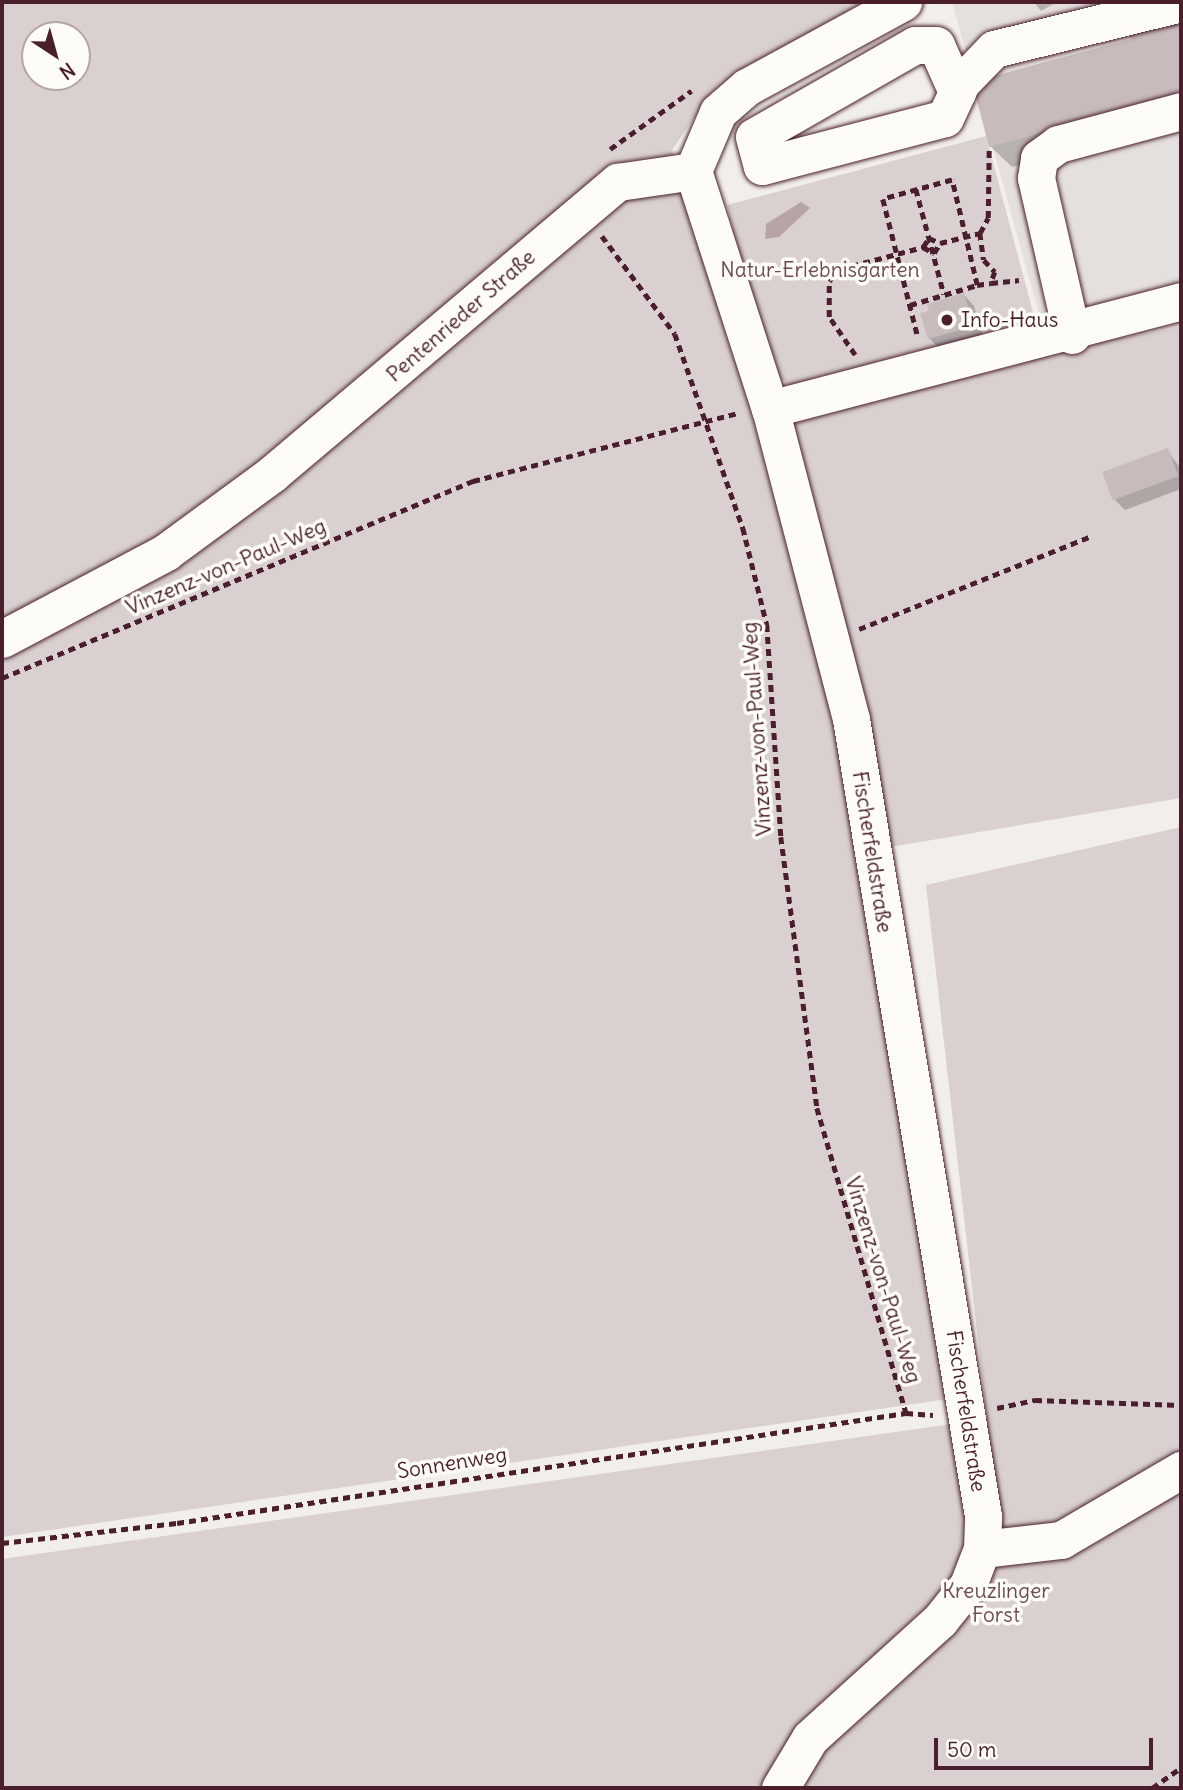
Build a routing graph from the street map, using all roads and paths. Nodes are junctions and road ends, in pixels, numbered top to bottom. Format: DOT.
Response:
graph roads {
  1 [pos="903,2"];
  2 [pos="1181,3"];
  3 [pos="957,92"];
  4 [pos="1181,111"];
  5 [pos="989,147"];
  6 [pos="693,171"];
  7 [pos="916,189"];
  8 [pos="600,233"];
  9 [pos="980,233"];
  10 [pos="965,236"];
  11 [pos="929,238"];
  12 [pos="940,243"];
  13 [pos="923,247"];
  14 [pos="898,253"];
  15 [pos="934,253"];
  16 [pos="1019,280"];
  17 [pos="991,282"];
  18 [pos="977,285"];
  19 [pos="944,294"];
  20 [pos="1181,301"];
  21 [pos="910,304"];
  22 [pos="1073,334"];
  23 [pos="926,372"];
  24 [pos="863,389"];
  25 [pos="755,411"];
  26 [pos="708,421"];
  27 [pos="1092,536"];
  28 [pos="2,639"];
  29 [pos="832,641"];
  30 [pos="2,678"];
  31 [pos="1181,1405"];
  32 [pos="994,1409"];
  33 [pos="906,1413"];
  34 [pos="938,1416"];
  35 [pos="1181,1470"];
  36 [pos="2,1543"];
  37 [pos="982,1549"];
  38 [pos="1181,1768"];
  39 [pos="780,1788"];
  40 [pos="1152,1788"];
  1 -- 6 [label="street"];
  2 -- 3 [label="street"];
  3 -- 3 [label="street"];
  4 -- 22 [label="street"];
  5 -- 9 [label="path"];
  6 -- 25 [label="street, Fischerfeldstraße"];
  6 -- 28 [label="street, Pentenrieder Straße"];
  7 -- 10 [label="path"];
  7 -- 11 [label="path"];
  7 -- 14 [label="path"];
  8 -- 26 [label="path"];
  9 -- 10 [label="path"];
  9 -- 17 [label="path"];
  10 -- 12 [label="path"];
  10 -- 18 [label="path"];
  11 -- 12 [label="path"];
  11 -- 13 [label="path"];
  11 -- 15 [label="path"];
  12 -- 15 [label="path"];
  13 -- 14 [label="path"];
  13 -- 15 [label="path"];
  14 -- 21 [label="path"];
  14 -- 24 [label="path"];
  15 -- 19 [label="path"];
  16 -- 17 [label="path"];
  17 -- 18 [label="path"];
  18 -- 19 [label="path"];
  19 -- 21 [label="path"];
  20 -- 22 [label="street"];
  21 -- 23 [label="path"];
  22 -- 23 [label="street"];
  23 -- 24 [label="street"];
  24 -- 25 [label="street"];
  25 -- 26 [label="path"];
  25 -- 29 [label="street, Fischerfeldstraße"];
  26 -- 30 [label="path, Vinzenz-von-Paul-Weg"];
  26 -- 33 [label="path, Vinzenz-von-Paul-Weg"];
  27 -- 29 [label="path"];
  29 -- 37 [label="street, Fischerfeldstraße"];
  31 -- 32 [label="path"];
  33 -- 34 [label="path, Vinzenz-von-Paul-Weg"];
  33 -- 36 [label="path, Sonnenweg"];
  35 -- 37 [label="street"];
  37 -- 39 [label="street"];
  38 -- 40 [label="path"];
}
